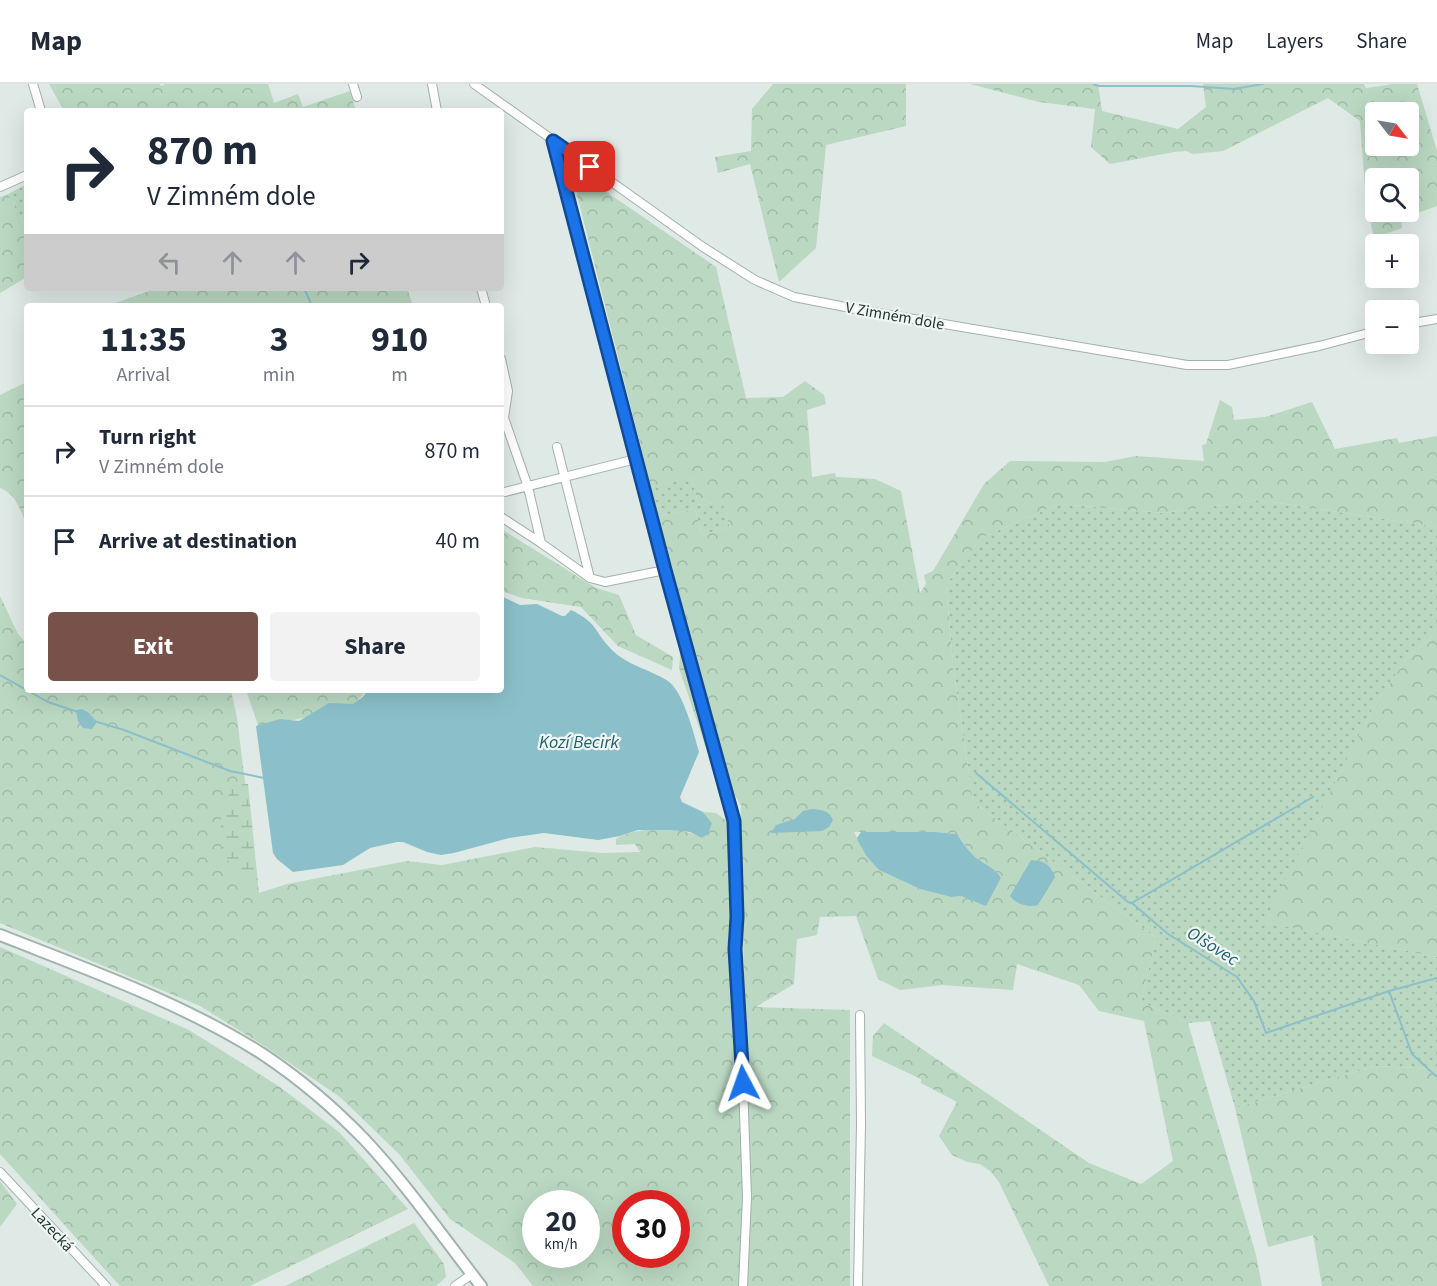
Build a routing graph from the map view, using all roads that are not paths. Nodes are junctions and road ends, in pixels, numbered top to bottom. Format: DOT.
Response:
graph roads {
  1 [pos="33,84"];
  2 [pos="353,84"];
  3 [pos="432,84"];
  4 [pos="474,84"];
  5 [pos="357,97"];
  6 [pos="40,108"];
  7 [pos="436,108"];
  8 [pos="553,141"];
  9 [pos="24,175"];
  10 [pos="0,187"];
  11 [pos="1437,319"];
  12 [pos="1419,322"];
  13 [pos="1365,334"];
  14 [pos="504,373"];
  15 [pos="504,418"];
  16 [pos="504,418"];
  17 [pos="557,447"];
  18 [pos="636,459"];
  19 [pos="564,477"];
  20 [pos="528,487"];
  21 [pos="504,492"];
  22 [pos="504,518"];
  23 [pos="542,543"];
  24 [pos="665,570"];
  25 [pos="590,578"];
  26 [pos="0,935"];
  27 [pos="860,1015"];
  28 [pos="0,1172"];
  29 [pos="472,1274"];
  30 [pos="106,1286"];
  31 [pos="455,1286"];
  32 [pos="481,1286"];
  33 [pos="743,1286"];
  34 [pos="858,1286"];
  1 -- 6 [label="street"];
  2 -- 5 [label="street"];
  3 -- 7 [label="street"];
  4 -- 8 [label="street, V Zimném dole"];
  8 -- 13 [label="street, V Zimném dole"];
  8 -- 18 [label="street"];
  9 -- 10 [label="street"];
  11 -- 12 [label="street"];
  14 -- 15 [label="street"];
  16 -- 20 [label="street"];
  17 -- 19 [label="street"];
  18 -- 19 [label="street"];
  18 -- 24 [label="street"];
  19 -- 20 [label="street"];
  19 -- 25 [label="street"];
  20 -- 21 [label="street"];
  20 -- 23 [label="street"];
  22 -- 23 [label="street"];
  23 -- 25 [label="street"];
  24 -- 25 [label="street"];
  24 -- 33 [label="street"];
  26 -- 29 [label="street"];
  27 -- 34 [label="street"];
  28 -- 30 [label="street, Lazecká"];
  29 -- 31 [label="street"];
  29 -- 32 [label="street"];
}
